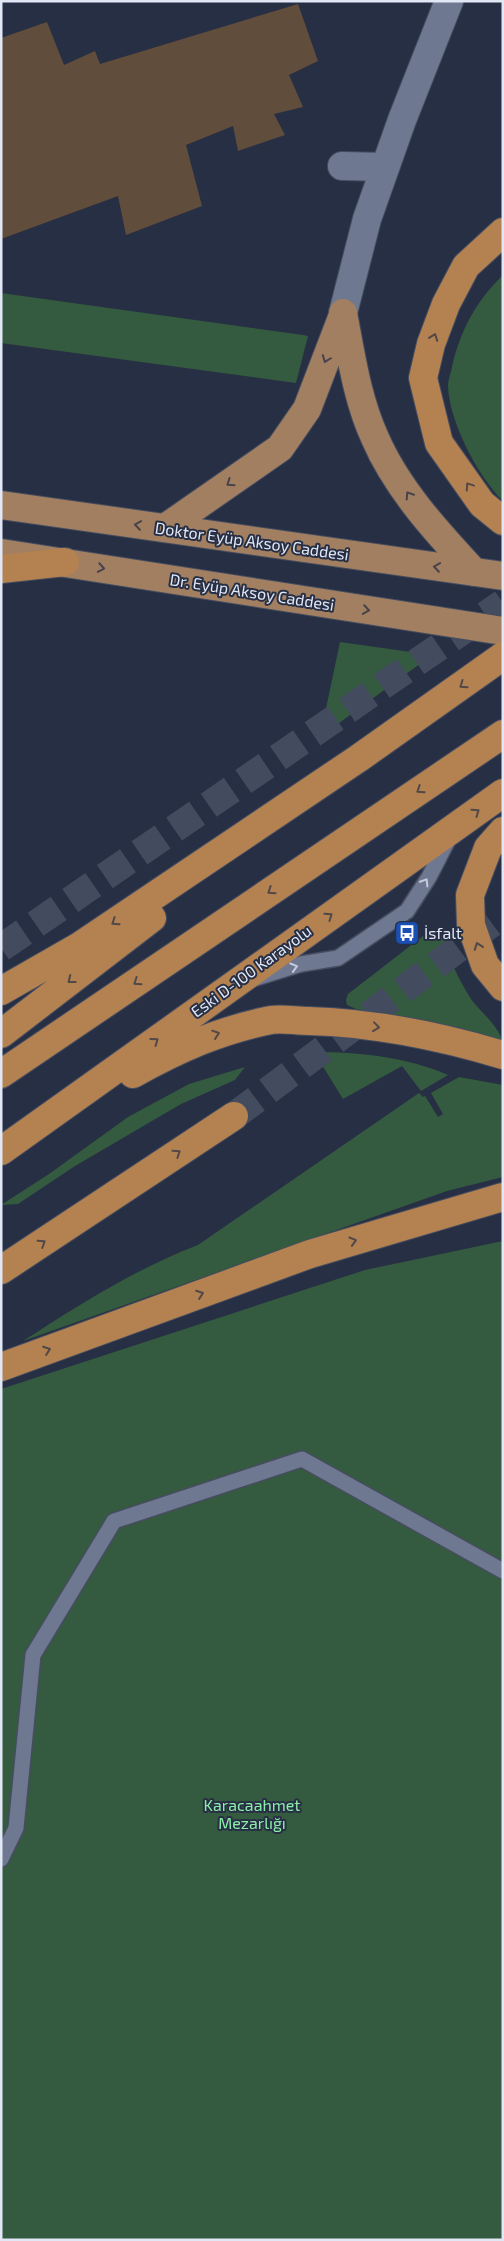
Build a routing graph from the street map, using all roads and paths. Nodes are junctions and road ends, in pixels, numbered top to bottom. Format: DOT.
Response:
graph roads {
  1 [pos="448,1"];
  2 [pos="342,166"];
  3 [pos="385,167"];
  4 [pos="503,232"];
  5 [pos="343,313"];
  6 [pos="1,505"];
  7 [pos="503,521"];
  8 [pos="165,528"];
  9 [pos="1,553"];
  10 [pos="65,562"];
  11 [pos="1,569"];
  12 [pos="474,572"];
  13 [pos="503,576"];
  14 [pos="503,630"];
  15 [pos="503,656"];
  16 [pos="503,734"];
  17 [pos="359,758"];
  18 [pos="503,793"];
  19 [pos="454,828"];
  20 [pos="503,831"];
  21 [pos="231,986"];
  22 [pos="503,987"];
  23 [pos="2,990"];
  24 [pos="1,1034"];
  25 [pos="503,1055"];
  26 [pos="1,1074"];
  27 [pos="234,1116"];
  28 [pos="10,1145"];
  29 [pos="503,1197"];
  30 [pos="1,1270"];
  31 [pos="1,1366"];
  32 [pos="503,1571"];
  33 [pos="1,1859"];
  1 -- 3 [label="main road"];
  2 -- 3 [label="main road"];
  3 -- 5 [label="main road"];
  7 -- 4 [label="highway, one-way"];
  5 -- 8 [label="main road, one-way"];
  12 -- 5 [label="main road, one-way"];
  8 -- 6 [label="main road, Doktor Eyüp Aksoy Caddesi, one-way"];
  12 -- 8 [label="main road, Doktor Eyüp Aksoy Caddesi, one-way"];
  9 -- 10 [label="main road, Dr. Eyüp Aksoy Caddesi"];
  10 -- 11 [label="highway"];
  10 -- 14 [label="main road, Dr. Eyüp Aksoy Caddesi, one-way"];
  12 -- 13 [label="main road, Doktor Eyüp Aksoy Caddesi"];
  15 -- 17 [label="highway, one-way"];
  16 -- 26 [label="highway, one-way"];
  17 -- 23 [label="highway, one-way"];
  17 -- 24 [label="highway, one-way"];
  19 -- 18 [label="highway, Eski D-100 Karayolu, one-way"];
  21 -- 19 [label="highway, Eski D-100 Karayolu, one-way"];
  21 -- 19 [label="lane, one-way"];
  22 -- 20 [label="highway, one-way"];
  28 -- 21 [label="highway, Eski D-100 Karayolu, one-way"];
  28 -- 25 [label="highway, one-way"];
  30 -- 27 [label="highway, one-way"];
  31 -- 29 [label="highway, one-way"];
  32 -- 33 [label="lane"];
}
